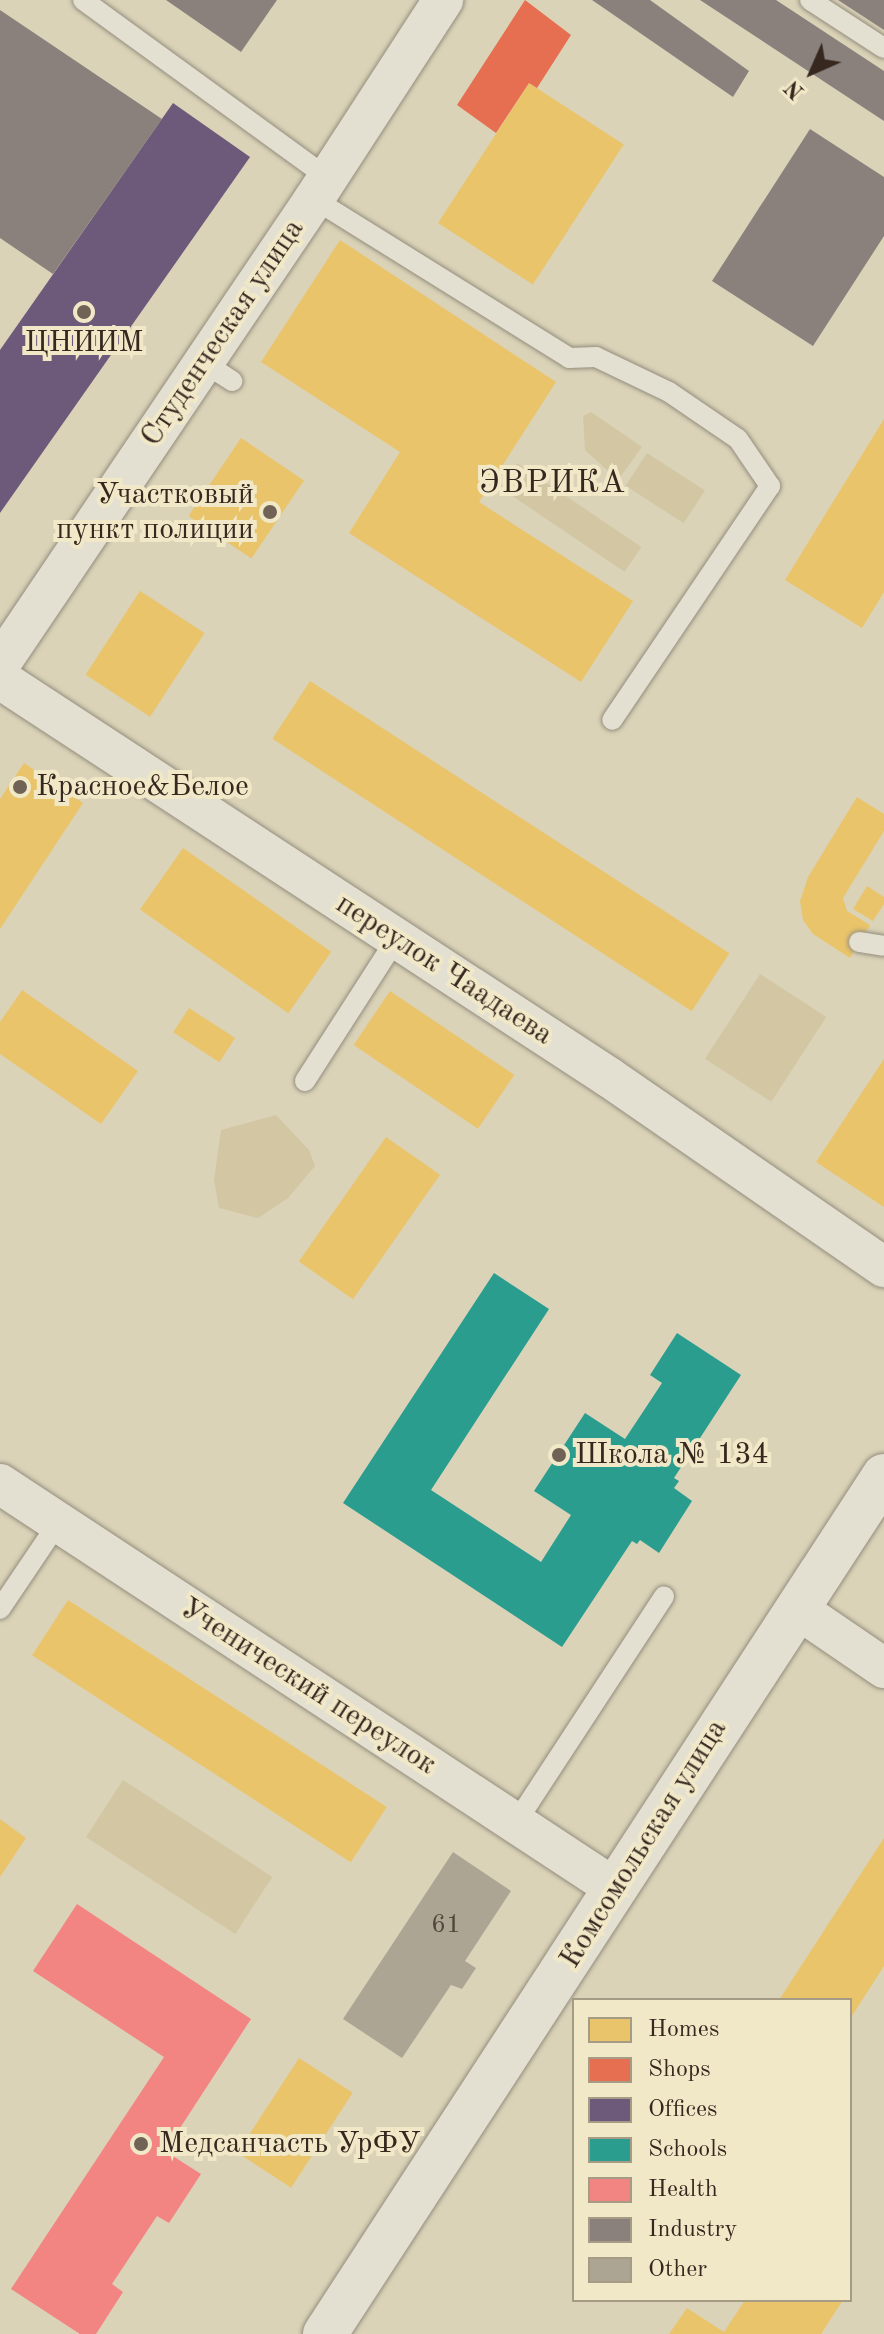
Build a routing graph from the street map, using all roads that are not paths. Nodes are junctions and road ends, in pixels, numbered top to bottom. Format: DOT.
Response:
graph roads {
  1 [pos="83,0"];
  2 [pos="443,0"];
  3 [pos="810,0"];
  4 [pos="884,48"];
  5 [pos="321,189"];
  6 [pos="0,664"];
  7 [pos="0,679"];
  8 [pos="612,720"];
  9 [pos="396,939"];
  10 [pos="859,942"];
  11 [pos="884,946"];
  12 [pos="305,1081"];
  13 [pos="884,1267"];
  14 [pos="884,1476"];
  15 [pos="0,1484"];
  16 [pos="58,1523"];
  17 [pos="664,1596"];
  18 [pos="796,1608"];
  19 [pos="0,1609"];
  20 [pos="884,1668"];
  21 [pos="515,1824"];
  22 [pos="616,1889"];
  23 [pos="325,2334"];
  1 -- 5 [label="lane"];
  2 -- 5 [label="street, Студенческая улица"];
  3 -- 4 [label="lane"];
  5 -- 6 [label="street, Студенческая улица"];
  5 -- 8 [label="lane"];
  7 -- 9 [label="street, переулок Чаадаева"];
  9 -- 12 [label="lane"];
  9 -- 13 [label="street, переулок Чаадаева"];
  10 -- 11 [label="lane"];
  14 -- 18 [label="main road, Комсомольская улица"];
  15 -- 16 [label="street, Ученический переулок"];
  16 -- 19 [label="lane"];
  16 -- 21 [label="street, Ученический переулок"];
  17 -- 21 [label="lane"];
  18 -- 20 [label="street"];
  18 -- 22 [label="main road, Комсомольская улица"];
  21 -- 22 [label="street, Ученический переулок"];
  22 -- 23 [label="main road, Комсомольская улица"];
}
